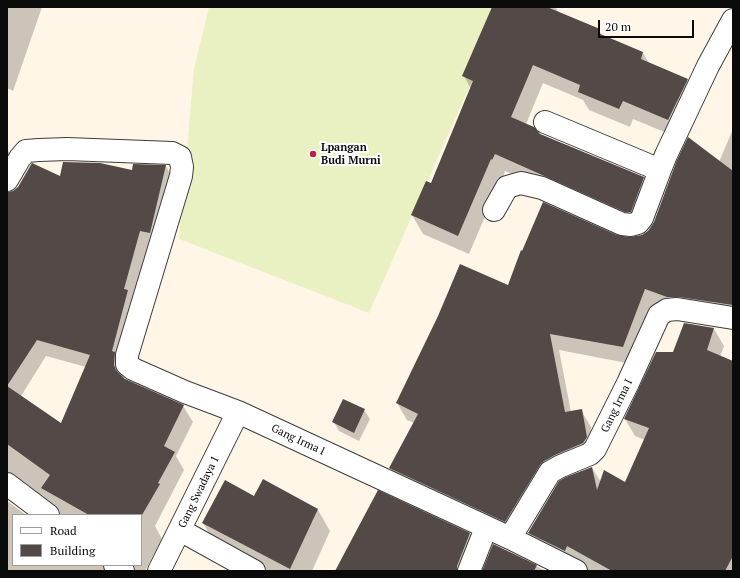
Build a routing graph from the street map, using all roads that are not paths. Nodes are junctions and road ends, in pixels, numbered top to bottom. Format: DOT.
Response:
graph roads {
  1 [pos="733,20"];
  2 [pos="545,122"];
  3 [pos="660,170"];
  4 [pos="7,180"];
  5 [pos="494,210"];
  6 [pos="733,318"];
  7 [pos="238,412"];
  8 [pos="7,484"];
  9 [pos="47,514"];
  10 [pos="486,528"];
  11 [pos="180,530"];
  12 [pos="510,538"];
  13 [pos="159,571"];
  14 [pos="254,571"];
  15 [pos="469,571"];
  16 [pos="576,571"];
  1 -- 3 [label="street"];
  2 -- 3 [label="street"];
  3 -- 5 [label="street"];
  4 -- 7 [label="street, Gang Irma I"];
  6 -- 12 [label="street, Gang Irma I"];
  7 -- 10 [label="street, Gang Irma I"];
  7 -- 11 [label="street, Gang Swadaya 1"];
  8 -- 9 [label="street"];
  10 -- 12 [label="street, Gang Irma I"];
  10 -- 15 [label="street"];
  11 -- 13 [label="street, Gang Swadaya 1"];
  11 -- 14 [label="street"];
  12 -- 16 [label="street, Gang Irma I"];
}
